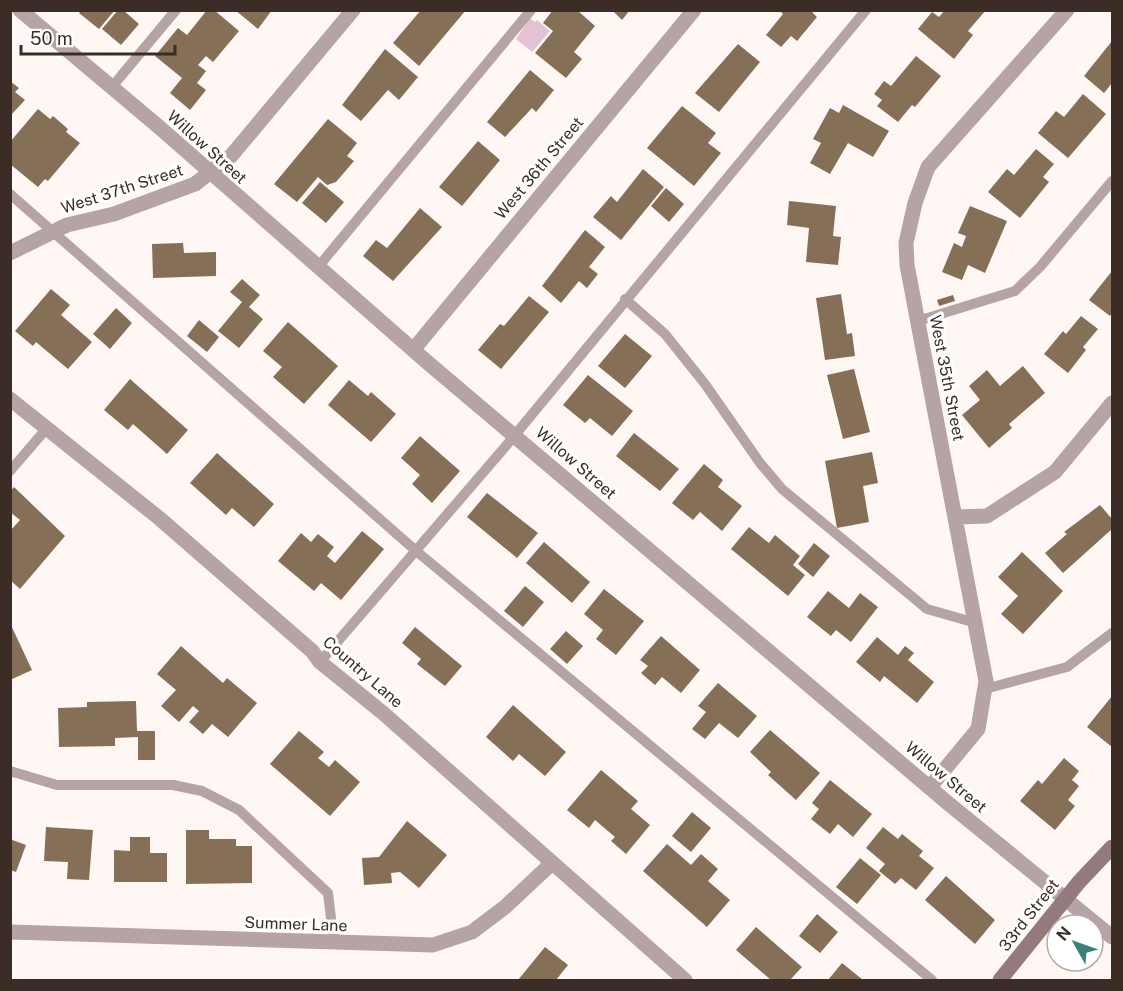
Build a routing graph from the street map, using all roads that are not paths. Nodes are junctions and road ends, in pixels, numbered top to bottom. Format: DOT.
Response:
graph roads {
  1 [pos="20,10"];
  2 [pos="176,10"];
  3 [pos="353,10"];
  4 [pos="531,10"];
  5 [pos="694,10"];
  6 [pos="866,10"];
  7 [pos="1067,10"];
  8 [pos="111,88"];
  9 [pos="211,172"];
  10 [pos="1113,181"];
  11 [pos="10,194"];
  12 [pos="54,231"];
  13 [pos="10,253"];
  14 [pos="318,267"];
  15 [pos="625,299"];
  16 [pos="918,321"];
  17 [pos="413,350"];
  18 [pos="10,399"];
  19 [pos="1113,403"];
  20 [pos="47,428"];
  21 [pos="515,434"];
  22 [pos="10,471"];
  23 [pos="956,517"];
  24 [pos="415,550"];
  25 [pos="976,623"];
  26 [pos="1113,633"];
  27 [pos="320,662"];
  28 [pos="985,689"];
  29 [pos="10,771"];
  30 [pos="930,787"];
  31 [pos="1113,847"];
  32 [pos="552,862"];
  33 [pos="1066,899"];
  34 [pos="10,932"];
  35 [pos="1113,938"];
  36 [pos="334,943"];
  37 [pos="686,981"];
  38 [pos="932,981"];
  39 [pos="1000,981"];
  1 -- 8 [label="street, Willow Street"];
  2 -- 8 [label="lane"];
  3 -- 9 [label="street, West 37th Street"];
  4 -- 14 [label="lane"];
  5 -- 17 [label="street, West 36th Street"];
  6 -- 15 [label="lane"];
  7 -- 16 [label="street, West 35th Street"];
  8 -- 9 [label="street, Willow Street"];
  9 -- 12 [label="street, West 37th Street"];
  9 -- 14 [label="street, Willow Street"];
  10 -- 16 [label="lane"];
  11 -- 12 [label="lane"];
  12 -- 13 [label="street, West 37th Street"];
  12 -- 24 [label="lane"];
  14 -- 17 [label="street, Willow Street"];
  15 -- 21 [label="lane"];
  15 -- 25 [label="lane"];
  16 -- 23 [label="street, West 35th Street"];
  17 -- 21 [label="street, Willow Street"];
  18 -- 20 [label="street, Country Lane"];
  19 -- 23 [label="street"];
  20 -- 22 [label="lane"];
  20 -- 27 [label="street, Country Lane"];
  21 -- 24 [label="lane"];
  21 -- 30 [label="street, Willow Street"];
  23 -- 25 [label="street, West 35th Street"];
  24 -- 27 [label="lane"];
  24 -- 38 [label="lane"];
  25 -- 28 [label="street, West 35th Street"];
  26 -- 28 [label="lane"];
  27 -- 32 [label="street, Country Lane"];
  28 -- 30 [label="street, West 35th Street"];
  29 -- 36 [label="lane"];
  30 -- 33 [label="street, Willow Street"];
  31 -- 33 [label="street, 33rd Street"];
  32 -- 36 [label="street, Summer Lane"];
  32 -- 37 [label="street, Country Lane"];
  33 -- 35 [label="street, Willow Street"];
  33 -- 39 [label="street, 33rd Street"];
  34 -- 36 [label="street, Summer Lane"];
}
